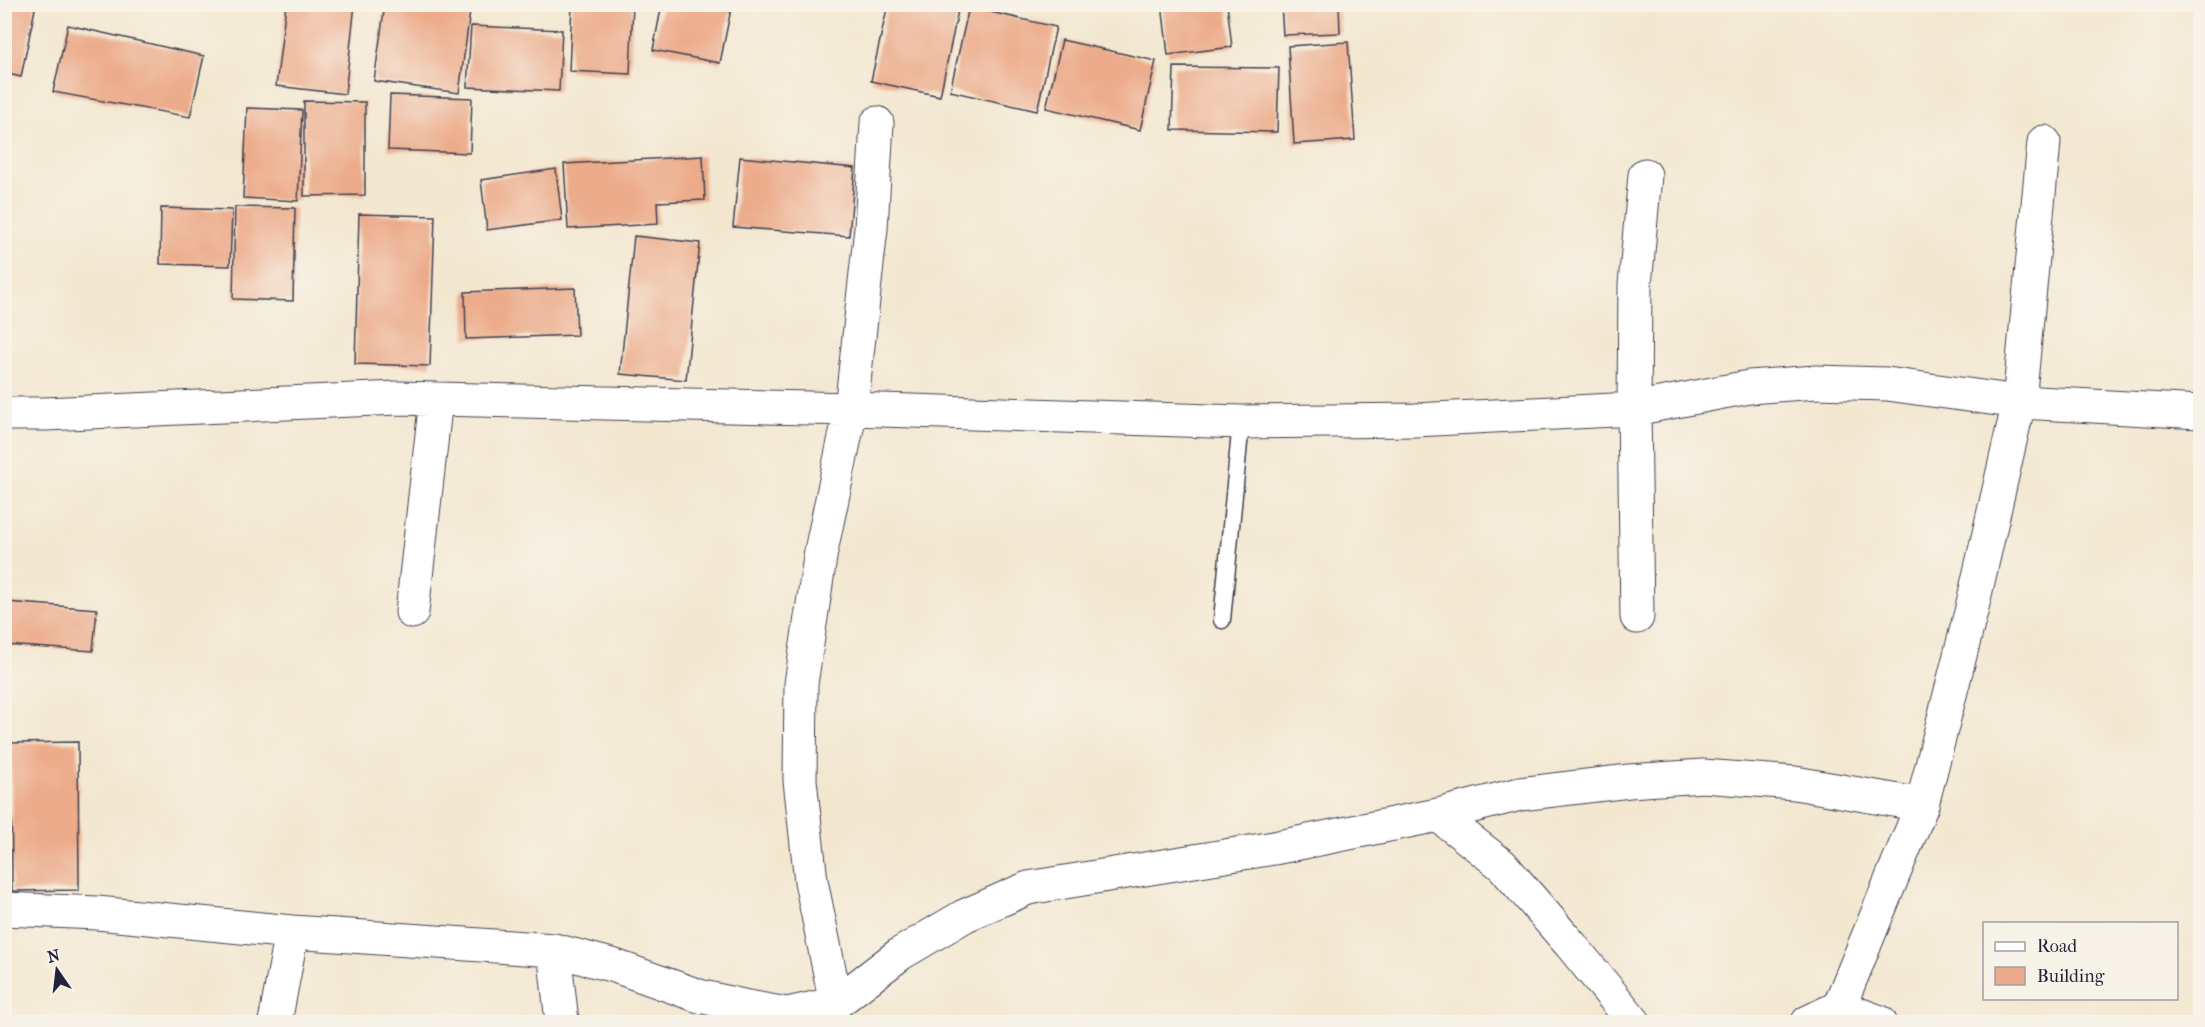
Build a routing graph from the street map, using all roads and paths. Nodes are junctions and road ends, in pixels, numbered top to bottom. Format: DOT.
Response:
graph roads {
  1 [pos="877,123"];
  2 [pos="2044,142"];
  3 [pos="1645,175"];
  4 [pos="436,399"];
  5 [pos="2019,402"];
  6 [pos="851,409"];
  7 [pos="1634,409"];
  8 [pos="2200,412"];
  9 [pos="4,414"];
  10 [pos="1241,422"];
  11 [pos="412,612"];
  12 [pos="1637,617"];
  13 [pos="1222,620"];
  14 [pos="1922,805"];
  15 [pos="1438,815"];
  16 [pos="4,909"];
  17 [pos="292,932"];
  18 [pos="554,950"];
  19 [pos="836,1003"];
  20 [pos="1839,1007"];
  21 [pos="275,1023"];
  22 [pos="562,1023"];
  23 [pos="1634,1023"];
  24 [pos="1808,1023"];
  25 [pos="1880,1023"];
  1 -- 6 [label="street"];
  2 -- 5 [label="street"];
  3 -- 7 [label="street"];
  4 -- 6 [label="street"];
  4 -- 9 [label="street"];
  4 -- 11 [label="street"];
  5 -- 7 [label="street"];
  5 -- 8 [label="street"];
  5 -- 14 [label="street"];
  6 -- 10 [label="street"];
  6 -- 19 [label="street"];
  7 -- 10 [label="street"];
  7 -- 12 [label="street"];
  10 -- 13 [label="lane"];
  14 -- 15 [label="street"];
  14 -- 20 [label="street"];
  15 -- 19 [label="street"];
  15 -- 23 [label="street"];
  16 -- 17 [label="street"];
  17 -- 18 [label="street"];
  17 -- 21 [label="street"];
  18 -- 19 [label="street"];
  18 -- 22 [label="street"];
  20 -- 24 [label="street"];
  20 -- 25 [label="street"];
}
